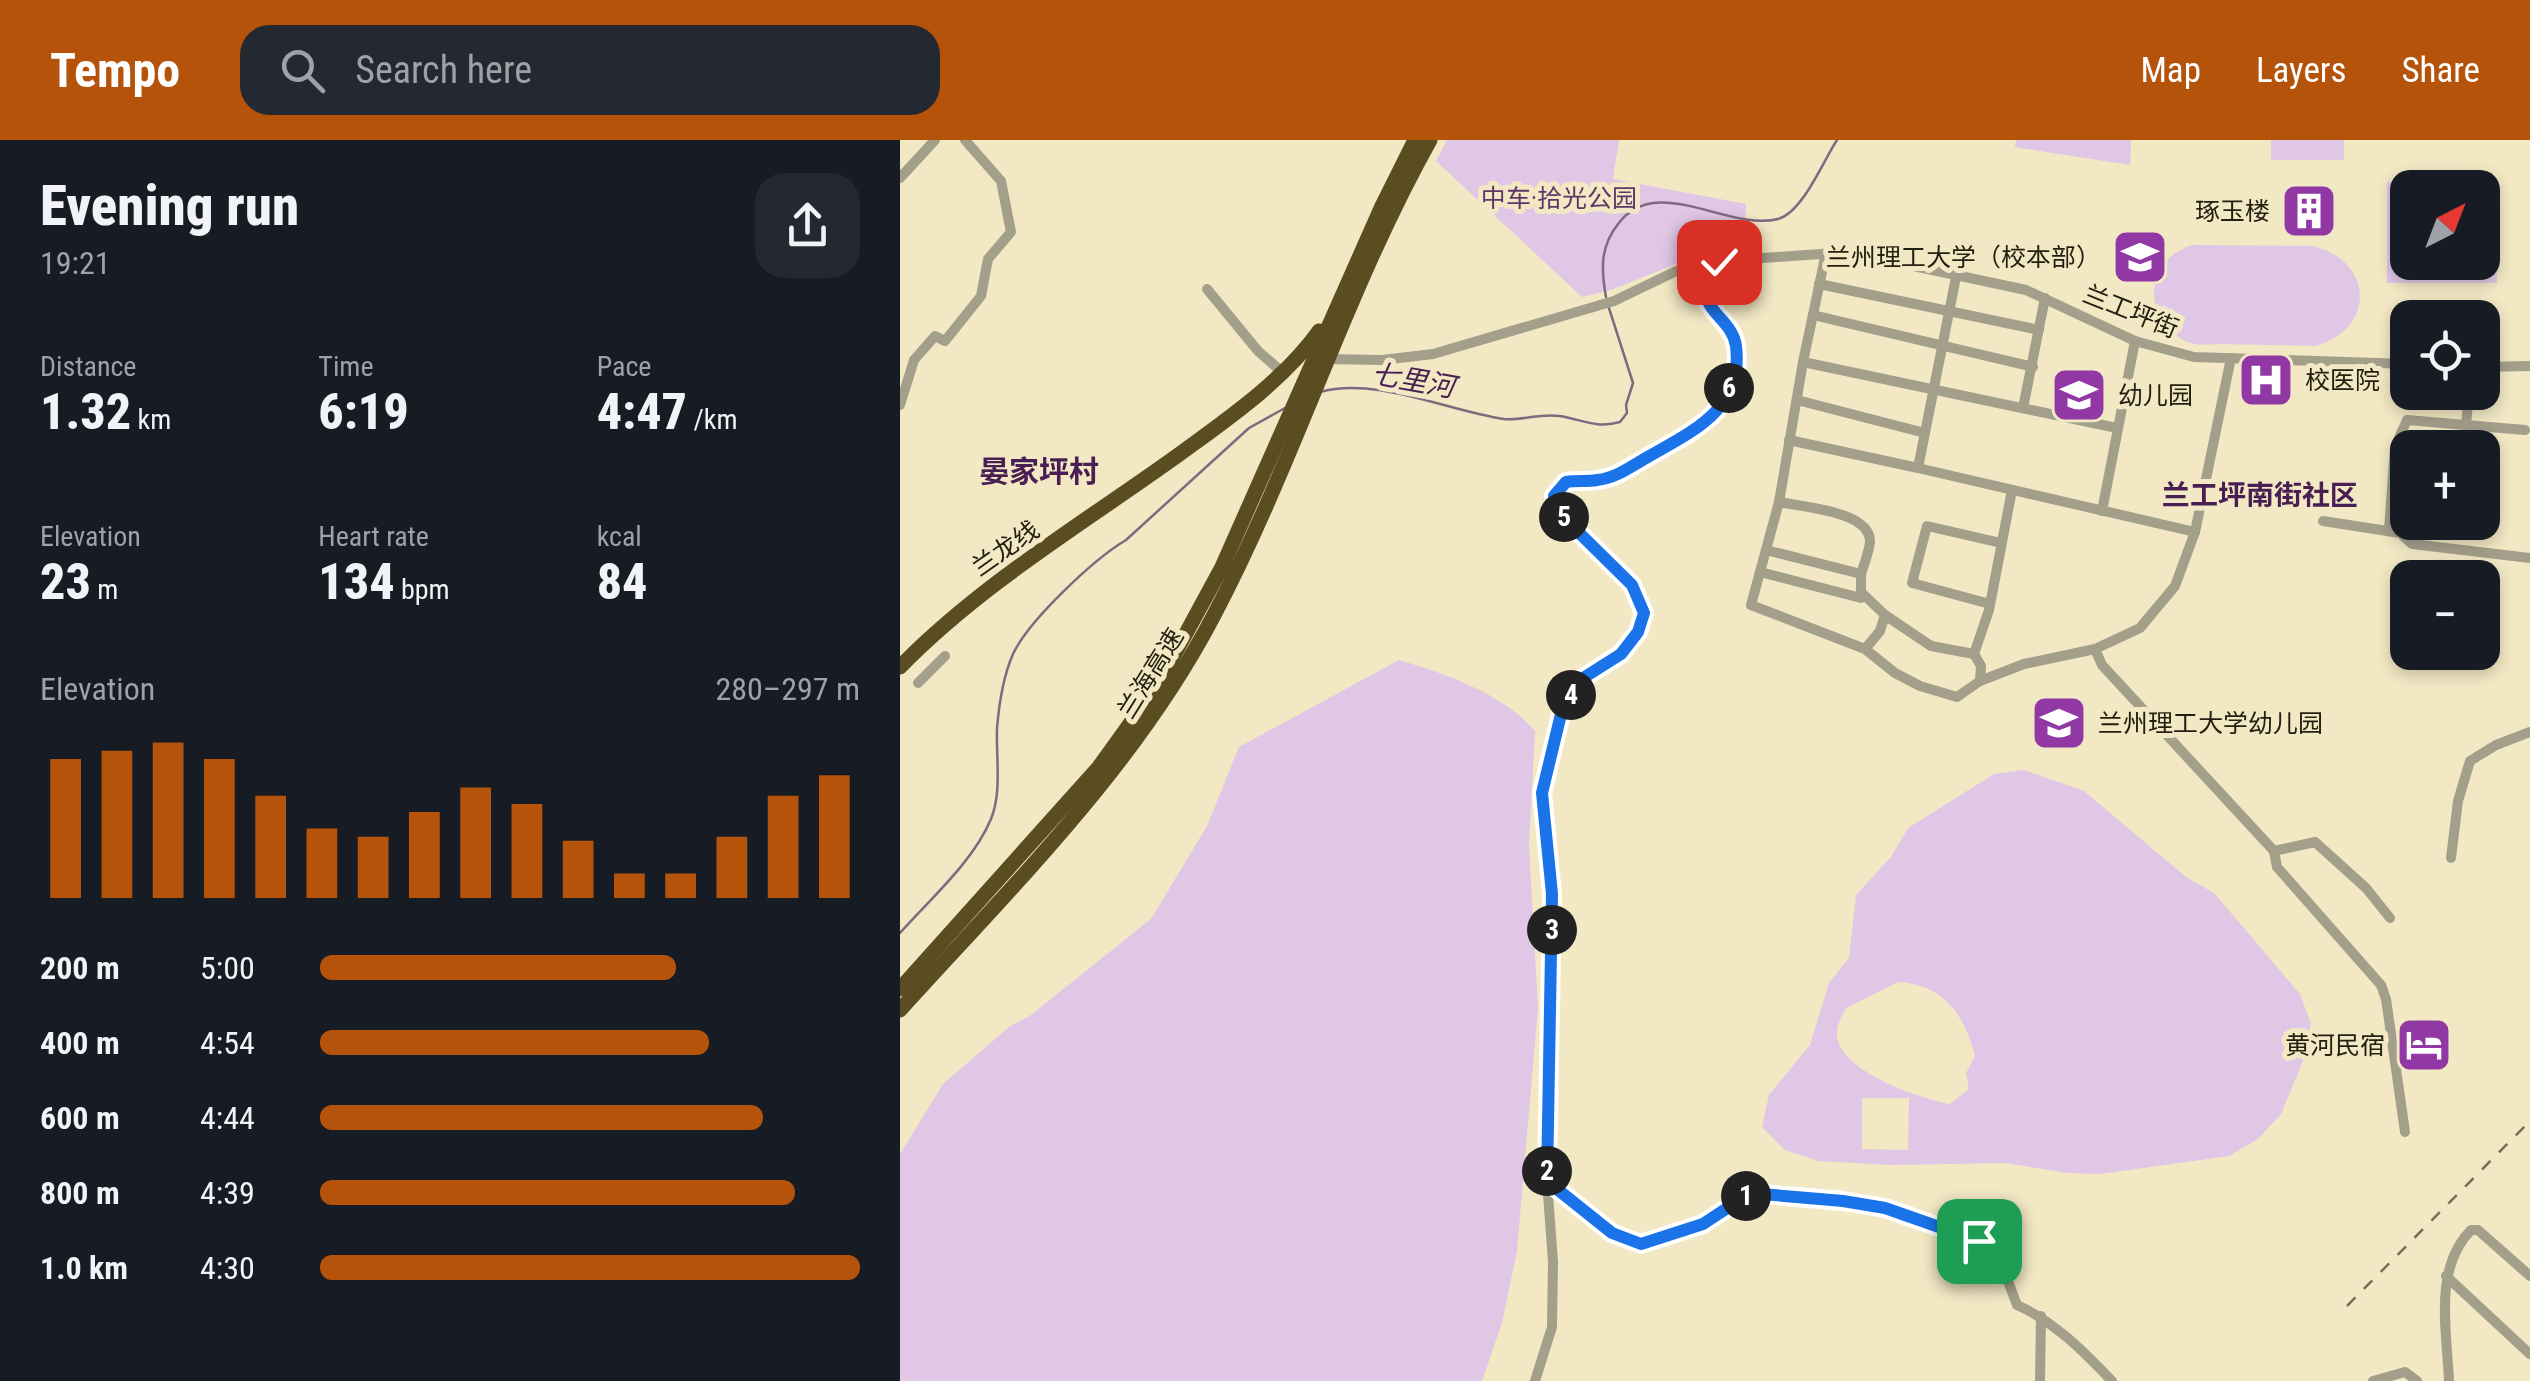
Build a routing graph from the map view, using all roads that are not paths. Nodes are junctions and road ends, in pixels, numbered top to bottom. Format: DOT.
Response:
graph roads {
  1 [pos="935,140"];
  2 [pos="965,140"];
  3 [pos="1415,140"];
  4 [pos="1430,140"];
  5 [pos="900,178"];
  6 [pos="1826,254"];
  7 [pos="1706,262"];
  8 [pos="1956,276"];
  9 [pos="1820,284"];
  10 [pos="1207,289"];
  11 [pos="2045,298"];
  12 [pos="1347,301"];
  13 [pos="1949,311"];
  14 [pos="1813,315"];
  15 [pos="2039,330"];
  16 [pos="2135,341"];
  17 [pos="1942,346"];
  18 [pos="1312,357"];
  19 [pos="2231,358"];
  20 [pos="1802,362"];
  21 [pos="2390,363"];
  22 [pos="2530,366"];
  23 [pos="2032,367"];
  24 [pos="2500,367"];
  25 [pos="904,372"];
  26 [pos="1282,372"];
  27 [pos="1313,385"];
  28 [pos="1932,388"];
  29 [pos="1797,400"];
  30 [pos="900,405"];
  31 [pos="1241,406"];
  32 [pos="2023,408"];
  33 [pos="2467,410"];
  34 [pos="2466,425"];
  35 [pos="2118,428"];
  36 [pos="2525,430"];
  37 [pos="1925,433"];
  38 [pos="1789,440"];
  39 [pos="1918,468"];
  40 [pos="2012,490"];
  41 [pos="1778,502"];
  42 [pos="2102,511"];
  43 [pos="2323,521"];
  44 [pos="2388,530"];
  45 [pos="2195,532"];
  46 [pos="2002,543"];
  47 [pos="1766,550"];
  48 [pos="2530,558"];
  49 [pos="1760,572"];
  50 [pos="1861,574"];
  51 [pos="1862,593"];
  52 [pos="1990,604"];
  53 [pos="1886,615"];
  54 [pos="1865,649"];
  55 [pos="2095,649"];
  56 [pos="1974,654"];
  57 [pos="945,656"];
  58 [pos="900,666"];
  59 [pos="1980,681"];
  60 [pos="918,683"];
  61 [pos="2530,732"];
  62 [pos="2274,850"];
  63 [pos="2451,858"];
  64 [pos="2390,918"];
  65 [pos="900,989"];
  66 [pos="900,1010"];
  67 [pos="2406,1132"];
  68 [pos="1547,1181"];
  69 [pos="2446,1276"];
  70 [pos="2530,1276"];
  71 [pos="2041,1316"];
  72 [pos="2530,1354"];
  73 [pos="1534,1381"];
  74 [pos="2040,1381"];
  75 [pos="2112,1381"];
  76 [pos="2372,1381"];
  77 [pos="2417,1381"];
  78 [pos="2449,1381"];
  1 -- 5 [label="street"];
  2 -- 25 [label="street"];
  3 -- 12 [label="highway"];
  4 -- 12 [label="highway"];
  6 -- 7 [label="street, 兰工坪街"];
  6 -- 8 [label="street, 兰工坪街"];
  6 -- 9 [label="street"];
  7 -- 18 [label="street, 兰工坪街"];
  7 -- 68 [label="street"];
  8 -- 11 [label="street, 兰工坪街"];
  8 -- 13 [label="street"];
  9 -- 13 [label="street"];
  9 -- 14 [label="street"];
  10 -- 26 [label="street"];
  11 -- 15 [label="street"];
  11 -- 16 [label="street, 兰工坪街"];
  12 -- 18 [label="highway, 兰海高速"];
  12 -- 18 [label="highway, 兰龙线"];
  13 -- 15 [label="street"];
  13 -- 17 [label="street"];
  14 -- 17 [label="street"];
  14 -- 20 [label="street"];
  15 -- 23 [label="street"];
  16 -- 19 [label="street, 兰工坪街"];
  16 -- 35 [label="street"];
  17 -- 23 [label="street"];
  17 -- 28 [label="street"];
  18 -- 26 [label="highway, 兰龙线"];
  18 -- 27 [label="highway, 兰海高速"];
  18 -- 31 [label="highway, 兰龙线"];
  19 -- 21 [label="street, 兰工坪街"];
  19 -- 45 [label="street"];
  20 -- 28 [label="street"];
  20 -- 29 [label="street"];
  22 -- 24 [label="street"];
  23 -- 32 [label="street"];
  25 -- 30 [label="street"];
  26 -- 31 [label="highway, 兰龙线"];
  27 -- 65 [label="highway, 兰海高速"];
  27 -- 66 [label="highway, 兰海高速"];
  28 -- 32 [label="street"];
  28 -- 37 [label="street"];
  29 -- 37 [label="street"];
  29 -- 38 [label="street"];
  31 -- 58 [label="highway, 兰龙线"];
  32 -- 35 [label="street"];
  33 -- 34 [label="street"];
  34 -- 36 [label="street"];
  34 -- 44 [label="street"];
  35 -- 42 [label="street"];
  37 -- 39 [label="street"];
  38 -- 39 [label="street"];
  38 -- 41 [label="street"];
  39 -- 40 [label="street"];
  40 -- 42 [label="street"];
  40 -- 46 [label="street"];
  41 -- 47 [label="street"];
  41 -- 50 [label="street"];
  42 -- 45 [label="street"];
  43 -- 44 [label="street"];
  44 -- 48 [label="street"];
  45 -- 55 [label="street"];
  46 -- 52 [label="street"];
  46 -- 52 [label="street"];
  47 -- 49 [label="street"];
  47 -- 50 [label="street"];
  49 -- 51 [label="street"];
  49 -- 54 [label="street"];
  50 -- 51 [label="street"];
  51 -- 53 [label="street"];
  52 -- 56 [label="street"];
  53 -- 54 [label="street"];
  53 -- 56 [label="street"];
  54 -- 59 [label="street"];
  55 -- 59 [label="street"];
  55 -- 62 [label="street"];
  56 -- 59 [label="street"];
  57 -- 60 [label="street"];
  61 -- 63 [label="street"];
  62 -- 64 [label="street"];
  62 -- 67 [label="street"];
  68 -- 71 [label="street"];
  68 -- 73 [label="street"];
  69 -- 70 [label="street"];
  69 -- 72 [label="street"];
  69 -- 78 [label="street"];
  71 -- 74 [label="street"];
  71 -- 75 [label="street"];
  76 -- 77 [label="street"];
}
